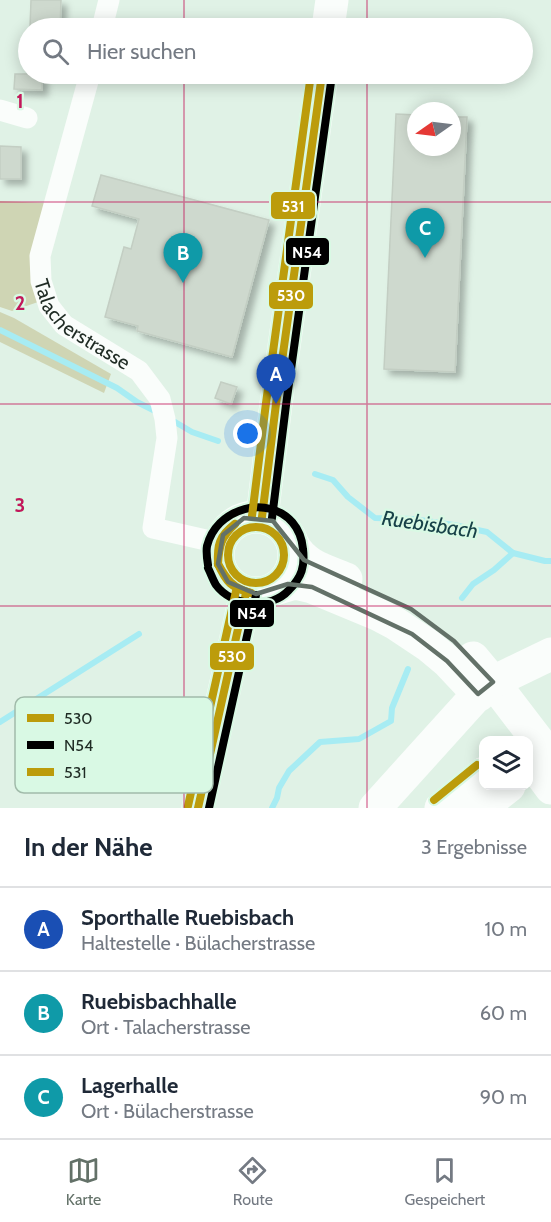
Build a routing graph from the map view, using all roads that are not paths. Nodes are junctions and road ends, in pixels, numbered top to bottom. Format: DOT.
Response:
graph roads {
  1 [pos="109,0"];
  2 [pos="332,0"];
  3 [pos="104,18"];
  4 [pos="329,18"];
  5 [pos="87,84"];
  6 [pos="321,84"];
  7 [pos="0,110"];
  8 [pos="27,118"];
  9 [pos="262,517"];
  10 [pos="219,543"];
  11 [pos="293,545"];
  12 [pos="260,591"];
  13 [pos="551,654"];
  14 [pos="486,688"];
  15 [pos="524,730"];
  16 [pos="213,756"];
  17 [pos="551,756"];
  18 [pos="533,764"];
  19 [pos="533,768"];
  20 [pos="479,776"];
  21 [pos="551,788"];
  22 [pos="504,790"];
  23 [pos="202,793"];
  24 [pos="198,808"];
  25 [pos="375,808"];
  26 [pos="441,808"];
  27 [pos="481,808"];
  1 -- 3 [label="street"];
  2 -- 4 [label="main road"];
  5 -- 10 [label="street, Talacherstrasse"];
  6 -- 9 [label="main road"];
  7 -- 8 [label="street"];
  9 -- 10 [label="main road"];
  9 -- 11 [label="main road"];
  10 -- 12 [label="main road"];
  11 -- 12 [label="main road"];
  11 -- 14 [label="main road"];
  12 -- 14 [label="main road"];
  12 -- 16 [label="main road"];
  13 -- 14 [label="main road"];
  14 -- 15 [label="main road"];
  14 -- 25 [label="main road"];
  15 -- 17 [label="main road"];
  17 -- 19 [label="main road"];
  18 -- 21 [label="main road"];
  20 -- 26 [label="main road"];
  22 -- 27 [label="main road"];
  23 -- 24 [label="main road"];
}
